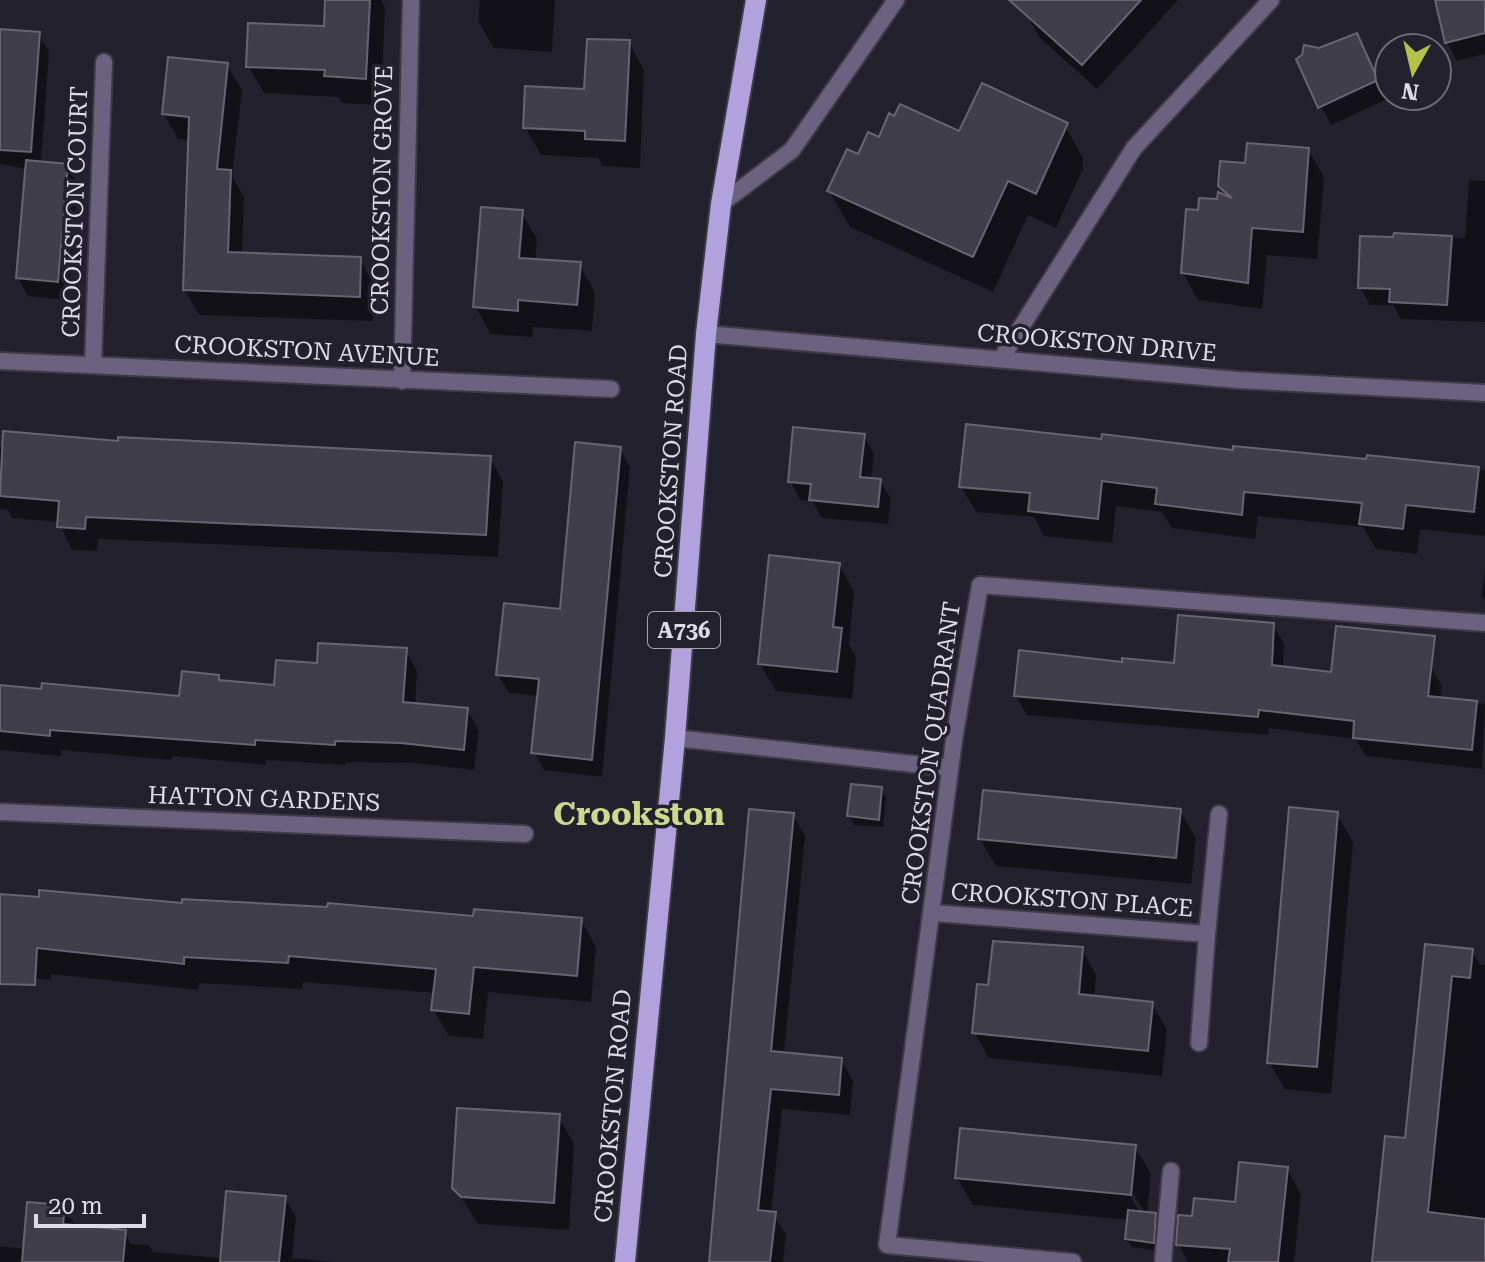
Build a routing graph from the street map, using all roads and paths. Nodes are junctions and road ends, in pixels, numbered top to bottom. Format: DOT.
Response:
graph roads {
  1 [pos="411,0"];
  2 [pos="756,0"];
  3 [pos="896,0"];
  4 [pos="1271,0"];
  5 [pos="104,62"];
  6 [pos="721,204"];
  7 [pos="706,334"];
  8 [pos="1001,359"];
  9 [pos="0,361"];
  10 [pos="93,364"];
  11 [pos="402,381"];
  12 [pos="611,389"];
  13 [pos="1485,393"];
  14 [pos="1485,623"];
  15 [pos="675,738"];
  16 [pos="950,768"];
  17 [pos="0,812"];
  18 [pos="1219,814"];
  19 [pos="525,834"];
  20 [pos="933,913"];
  21 [pos="1207,934"];
  22 [pos="1199,1043"];
  23 [pos="1171,1171"];
  24 [pos="625,1262"];
  25 [pos="1073,1262"];
  26 [pos="1163,1262"];
  1 -- 11 [label="street, CROOKSTON GROVE"];
  2 -- 6 [label="main road, CROOKSTON ROAD / A736"];
  3 -- 6 [label="street"];
  4 -- 8 [label="street"];
  5 -- 10 [label="street, CROOKSTON COURT"];
  6 -- 7 [label="main road, CROOKSTON ROAD / A736"];
  7 -- 8 [label="street, CROOKSTON DRIVE"];
  7 -- 15 [label="main road, CROOKSTON ROAD / A736"];
  8 -- 13 [label="street, CROOKSTON DRIVE"];
  9 -- 10 [label="street, CROOKSTON AVENUE"];
  10 -- 11 [label="street, CROOKSTON AVENUE"];
  11 -- 12 [label="street, CROOKSTON AVENUE"];
  14 -- 16 [label="street, CROOKSTON QUADRANT"];
  15 -- 16 [label="street"];
  15 -- 24 [label="main road, CROOKSTON ROAD / A736"];
  16 -- 20 [label="street, CROOKSTON QUADRANT"];
  17 -- 19 [label="street, HATTON GARDENS"];
  18 -- 21 [label="street, CROOKSTON PLACE"];
  20 -- 21 [label="street, CROOKSTON PLACE"];
  20 -- 25 [label="street, CROOKSTON QUADRANT"];
  21 -- 22 [label="street, CROOKSTON PLACE"];
  23 -- 26 [label="street"];
}
